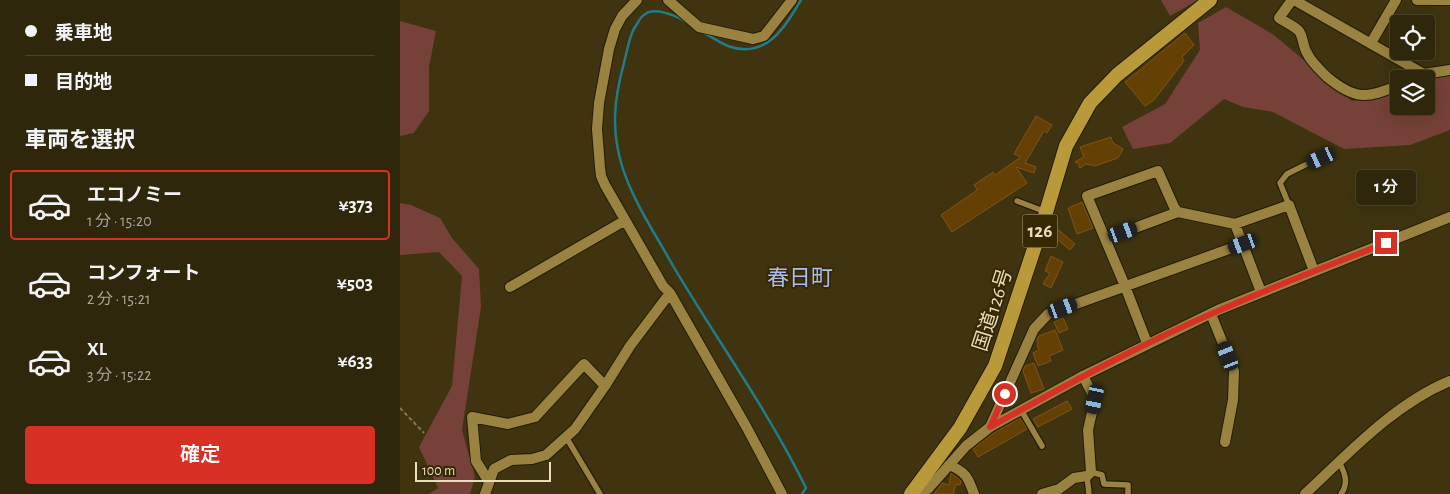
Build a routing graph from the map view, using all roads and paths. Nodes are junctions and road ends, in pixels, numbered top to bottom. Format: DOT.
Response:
graph roads {
  1 [pos="637,0"];
  2 [pos="668,0"];
  3 [pos="792,0"];
  4 [pos="1210,0"];
  5 [pos="1293,0"];
  6 [pos="1396,0"];
  7 [pos="1417,0"];
  8 [pos="1450,0"];
  9 [pos="1370,44"];
  10 [pos="1417,70"];
  11 [pos="1450,70"];
  12 [pos="1435,72"];
  13 [pos="1390,89"];
  14 [pos="1321,158"];
  15 [pos="1017,201"];
  16 [pos="1289,205"];
  17 [pos="1046,212"];
  18 [pos="1178,212"];
  19 [pos="1450,217"];
  20 [pos="624,221"];
  21 [pos="1235,224"];
  22 [pos="1105,239"];
  23 [pos="1243,244"];
  24 [pos="1314,271"];
  25 [pos="1125,286"];
  26 [pos="510,287"];
  27 [pos="1261,292"];
  28 [pos="670,293"];
  29 [pos="1211,314"];
  30 [pos="1147,343"];
  31 [pos="1082,376"];
  32 [pos="1450,380"];
  33 [pos="605,386"];
  34 [pos="400,408"];
  35 [pos="1021,410"];
  36 [pos="990,427"];
  37 [pos="424,433"];
  38 [pos="566,437"];
  39 [pos="1225,442"];
  40 [pos="1042,446"];
  41 [pos="1339,462"];
  42 [pos="949,465"];
  43 [pos="1089,474"];
  44 [pos="489,482"];
  45 [pos="913,492"];
  46 [pos="485,494"];
  47 [pos="600,494"];
  48 [pos="782,494"];
  49 [pos="974,494"];
  50 [pos="1042,494"];
  51 [pos="1089,494"];
  52 [pos="1128,494"];
  53 [pos="1305,494"];
  54 [pos="1340,494"];
  1 -- 20 [label="street"];
  2 -- 3 [label="street"];
  4 -- 17 [label="highway, 国道126号 / 126"];
  5 -- 9 [label="street"];
  5 -- 13 [label="street"];
  6 -- 9 [label="street"];
  7 -- 8 [label="street"];
  9 -- 10 [label="street"];
  11 -- 12 [label="street"];
  14 -- 16 [label="lane"];
  15 -- 17 [label="lane"];
  16 -- 21 [label="street"];
  16 -- 24 [label="street"];
  17 -- 45 [label="highway, 国道126号 / 126"];
  18 -- 21 [label="street"];
  18 -- 22 [label="street"];
  18 -- 22 [label="street"];
  19 -- 24 [label="street"];
  20 -- 26 [label="street"];
  20 -- 28 [label="street"];
  21 -- 23 [label="street"];
  22 -- 25 [label="street"];
  23 -- 25 [label="street"];
  23 -- 27 [label="street"];
  24 -- 27 [label="street"];
  25 -- 30 [label="street"];
  25 -- 36 [label="street"];
  27 -- 29 [label="street"];
  28 -- 33 [label="street"];
  28 -- 48 [label="street"];
  29 -- 30 [label="street"];
  29 -- 39 [label="street"];
  30 -- 31 [label="street"];
  31 -- 35 [label="street"];
  31 -- 43 [label="street"];
  32 -- 41 [label="street"];
  33 -- 38 [label="street"];
  33 -- 44 [label="street"];
  34 -- 37 [label="path"];
  35 -- 36 [label="street"];
  35 -- 40 [label="lane"];
  36 -- 42 [label="street"];
  38 -- 44 [label="street"];
  38 -- 47 [label="lane"];
  41 -- 53 [label="street"];
  41 -- 54 [label="lane"];
  42 -- 45 [label="street"];
  42 -- 49 [label="street"];
  43 -- 50 [label="street"];
  43 -- 51 [label="lane"];
  43 -- 52 [label="lane"];
  44 -- 46 [label="street"];
}
